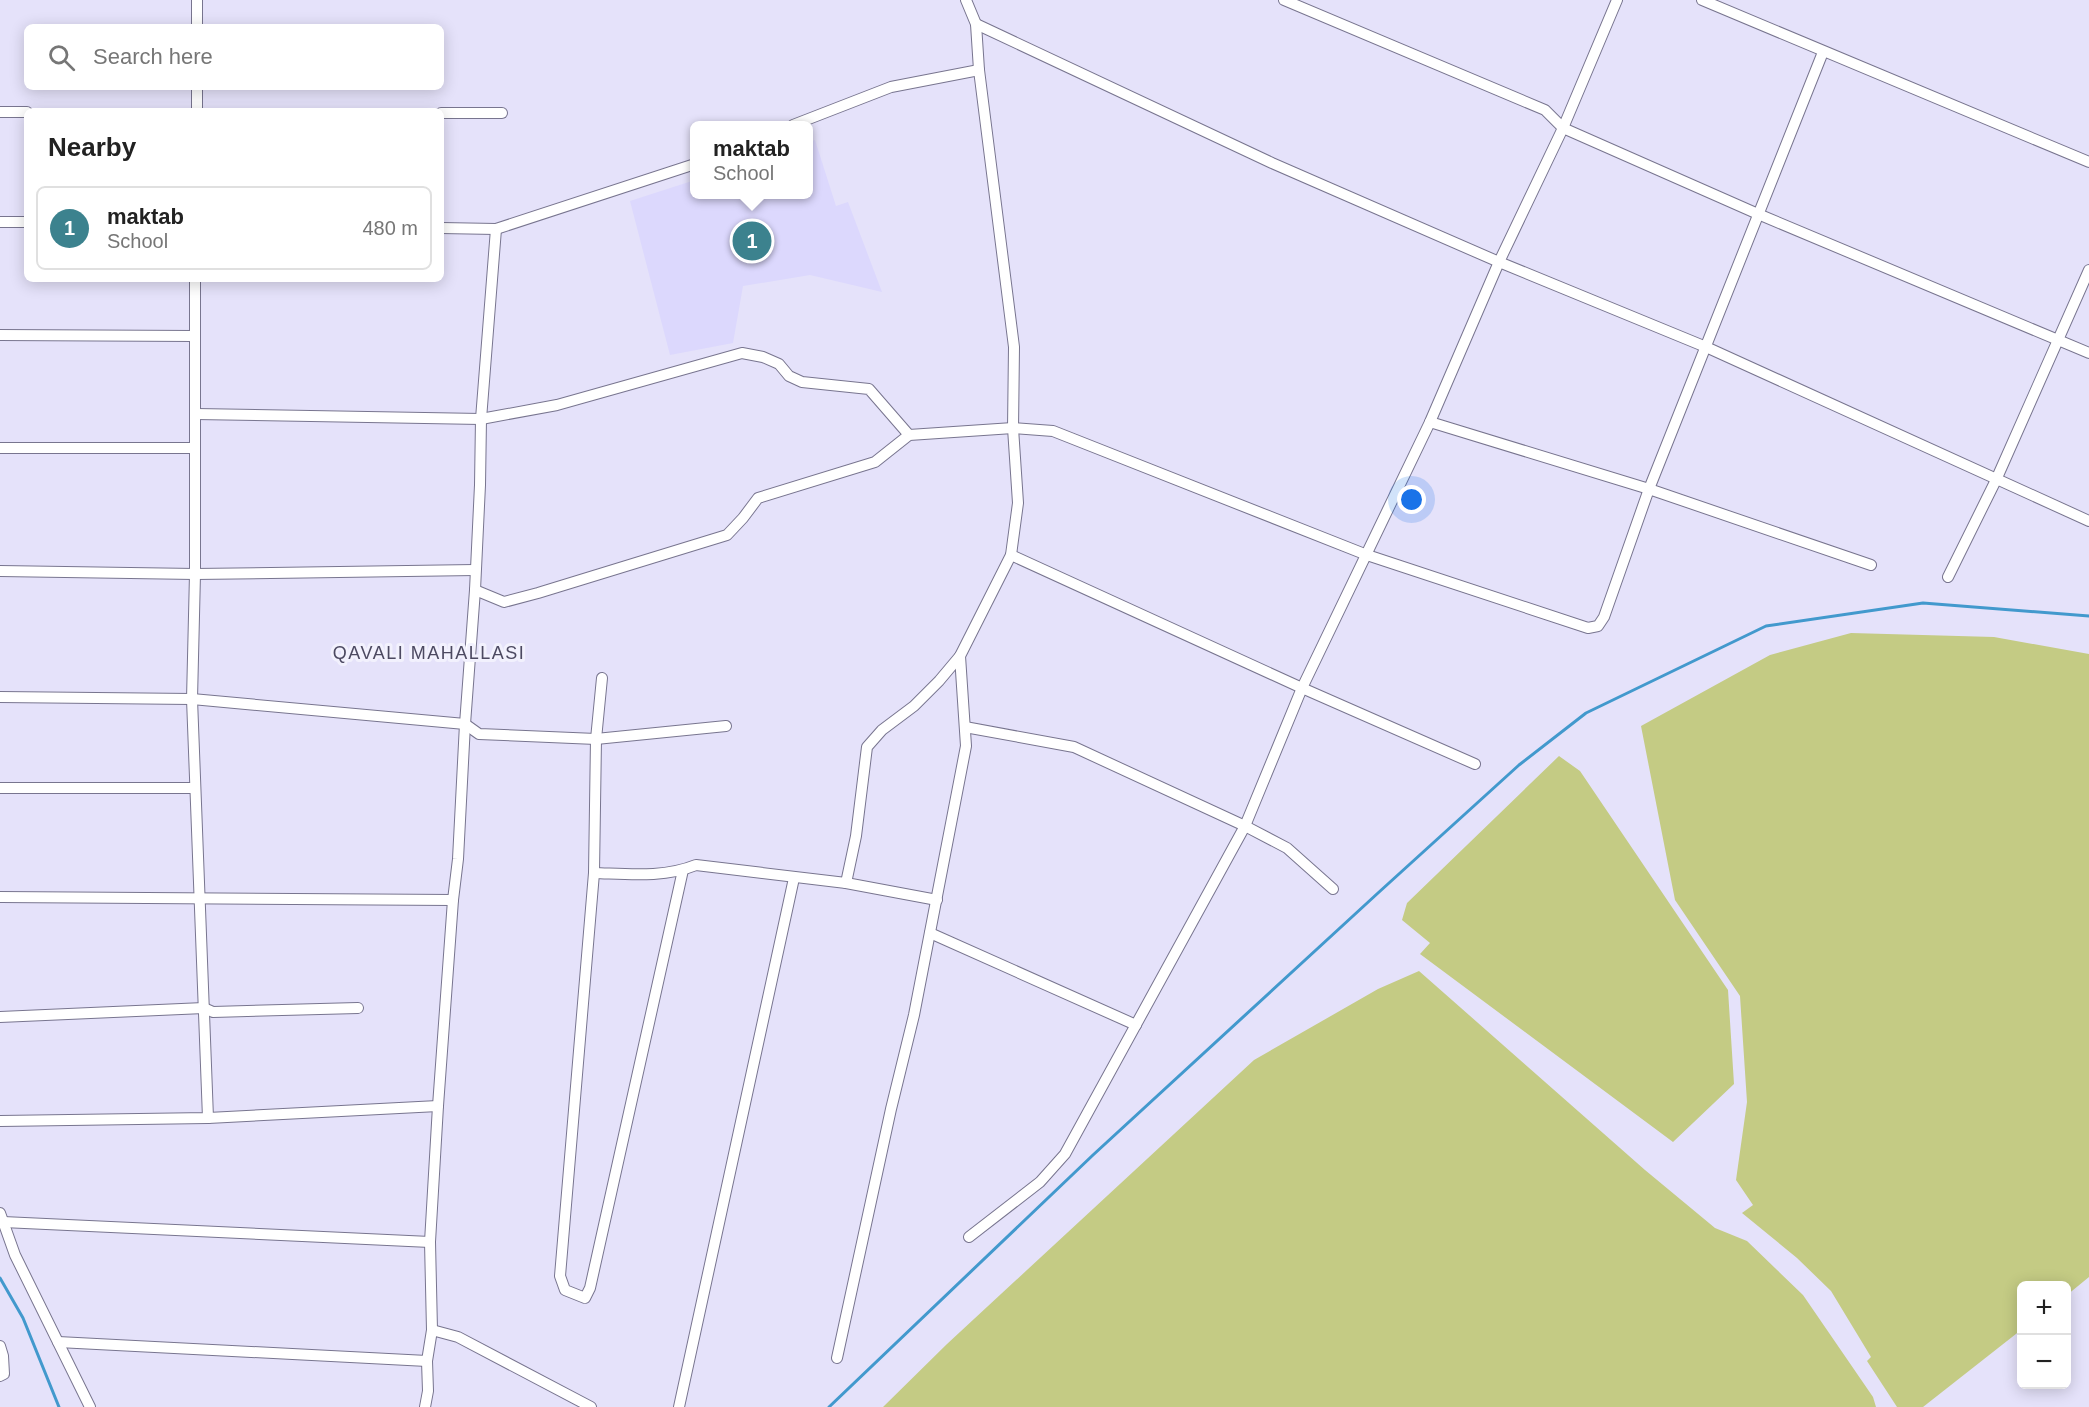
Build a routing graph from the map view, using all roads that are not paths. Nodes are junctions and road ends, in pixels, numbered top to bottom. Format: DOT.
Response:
graph roads {
  1 [pos="197,0"];
  2 [pos="966,0"];
  3 [pos="1284,0"];
  4 [pos="1617,0"];
  5 [pos="1702,0"];
  6 [pos="197,24"];
  7 [pos="976,24"];
  8 [pos="1823,52"];
  9 [pos="979,70"];
  10 [pos="197,90"];
  11 [pos="197,108"];
  12 [pos="0,112"];
  13 [pos="24,112"];
  14 [pos="444,113"];
  15 [pos="502,113"];
  16 [pos="806,121"];
  17 [pos="1563,128"];
  18 [pos="2089,162"];
  19 [pos="690,166"];
  20 [pos="1758,214"];
  21 [pos="0,222"];
  22 [pos="24,222"];
  23 [pos="444,228"];
  24 [pos="496,229"];
  25 [pos="1498,262"];
  26 [pos="2089,270"];
  27 [pos="195,282"];
  28 [pos="0,335"];
  29 [pos="194,336"];
  30 [pos="2059,340"];
  31 [pos="1706,347"];
  32 [pos="2089,353"];
  33 [pos="196,414"];
  34 [pos="481,419"];
  35 [pos="1430,422"];
  36 [pos="1013,428"];
  37 [pos="909,435"];
  38 [pos="0,448"];
  39 [pos="194,448"];
  40 [pos="1996,480"];
  41 [pos="1649,489"];
  42 [pos="2089,521"];
  43 [pos="1011,555"];
  44 [pos="1367,555"];
  45 [pos="1870,565"];
  46 [pos="475,570"];
  47 [pos="0,571"];
  48 [pos="195,574"];
  49 [pos="1948,577"];
  50 [pos="475,590"];
  51 [pos="960,656"];
  52 [pos="602,678"];
  53 [pos="1302,688"];
  54 [pos="0,697"];
  55 [pos="192,699"];
  56 [pos="465,724"];
  57 [pos="726,726"];
  58 [pos="965,727"];
  59 [pos="596,739"];
  60 [pos="1475,764"];
  61 [pos="0,788"];
  62 [pos="195,788"];
  63 [pos="1245,826"];
  64 [pos="683,870"];
  65 [pos="594,873"];
  66 [pos="794,878"];
  67 [pos="846,883"];
  68 [pos="1333,889"];
  69 [pos="0,897"];
  70 [pos="200,897"];
  71 [pos="453,900"];
  72 [pos="937,900"];
  73 [pos="930,933"];
  74 [pos="204,1008"];
  75 [pos="358,1008"];
  76 [pos="0,1017"];
  77 [pos="1136,1025"];
  78 [pos="438,1106"];
  79 [pos="208,1118"];
  80 [pos="0,1121"];
  81 [pos="2,1217"];
  82 [pos="969,1237"];
  83 [pos="430,1242"];
  84 [pos="432,1330"];
  85 [pos="58,1342"];
  86 [pos="0,1346"];
  87 [pos="837,1358"];
  88 [pos="427,1361"];
  89 [pos="0,1376"];
  90 [pos="90,1407"];
  91 [pos="425,1407"];
  92 [pos="591,1407"];
  93 [pos="679,1407"];
  1 -- 6 [label="street"];
  2 -- 7 [label="street"];
  3 -- 17 [label="street"];
  4 -- 17 [label="street"];
  5 -- 8 [label="street"];
  7 -- 9 [label="street"];
  7 -- 25 [label="street"];
  8 -- 18 [label="street"];
  8 -- 20 [label="street"];
  9 -- 16 [label="street"];
  9 -- 36 [label="street"];
  10 -- 11 [label="street"];
  12 -- 13 [label="street"];
  14 -- 15 [label="street"];
  17 -- 20 [label="street"];
  17 -- 25 [label="street"];
  19 -- 24 [label="street"];
  20 -- 30 [label="street"];
  20 -- 31 [label="street"];
  21 -- 22 [label="street"];
  23 -- 24 [label="street"];
  24 -- 34 [label="street"];
  25 -- 31 [label="street"];
  25 -- 35 [label="street"];
  26 -- 30 [label="street"];
  27 -- 29 [label="street"];
  28 -- 29 [label="street"];
  29 -- 33 [label="street"];
  30 -- 32 [label="street"];
  30 -- 40 [label="street"];
  31 -- 40 [label="street"];
  31 -- 41 [label="street"];
  33 -- 34 [label="street"];
  33 -- 39 [label="street"];
  34 -- 37 [label="street"];
  34 -- 46 [label="street"];
  35 -- 41 [label="street"];
  35 -- 44 [label="street"];
  36 -- 37 [label="street"];
  36 -- 43 [label="street"];
  36 -- 44 [label="street"];
  37 -- 50 [label="street"];
  38 -- 39 [label="street"];
  39 -- 48 [label="street"];
  40 -- 42 [label="street"];
  40 -- 49 [label="street"];
  41 -- 44 [label="street"];
  41 -- 45 [label="street"];
  43 -- 51 [label="street"];
  43 -- 53 [label="street"];
  44 -- 53 [label="street"];
  46 -- 48 [label="street"];
  46 -- 50 [label="street"];
  47 -- 48 [label="street"];
  48 -- 55 [label="street"];
  50 -- 56 [label="street"];
  51 -- 58 [label="street"];
  51 -- 67 [label="street"];
  52 -- 59 [label="street"];
  53 -- 60 [label="street"];
  53 -- 63 [label="street"];
  54 -- 55 [label="street"];
  55 -- 56 [label="street"];
  55 -- 62 [label="street"];
  56 -- 59 [label="street"];
  56 -- 71 [label="street"];
  57 -- 59 [label="street"];
  58 -- 63 [label="street"];
  58 -- 72 [label="street"];
  59 -- 65 [label="street"];
  61 -- 62 [label="street"];
  62 -- 70 [label="street"];
  63 -- 68 [label="street"];
  63 -- 77 [label="street"];
  64 -- 65 [label="street"];
  64 -- 65 [label="street"];
  64 -- 66 [label="street"];
  66 -- 67 [label="street"];
  66 -- 93 [label="street"];
  67 -- 72 [label="street"];
  69 -- 70 [label="street"];
  70 -- 71 [label="street"];
  70 -- 74 [label="street"];
  71 -- 78 [label="street"];
  72 -- 73 [label="street"];
  73 -- 77 [label="street"];
  73 -- 87 [label="street"];
  74 -- 75 [label="street"];
  74 -- 76 [label="street"];
  74 -- 79 [label="street"];
  77 -- 82 [label="street"];
  78 -- 79 [label="street"];
  78 -- 83 [label="street"];
  79 -- 80 [label="street"];
  81 -- 83 [label="street"];
  81 -- 85 [label="street"];
  83 -- 84 [label="street"];
  84 -- 88 [label="street"];
  84 -- 92 [label="street"];
  85 -- 88 [label="street"];
  85 -- 90 [label="street"];
  86 -- 89 [label="street"];
  88 -- 91 [label="street"];
}
